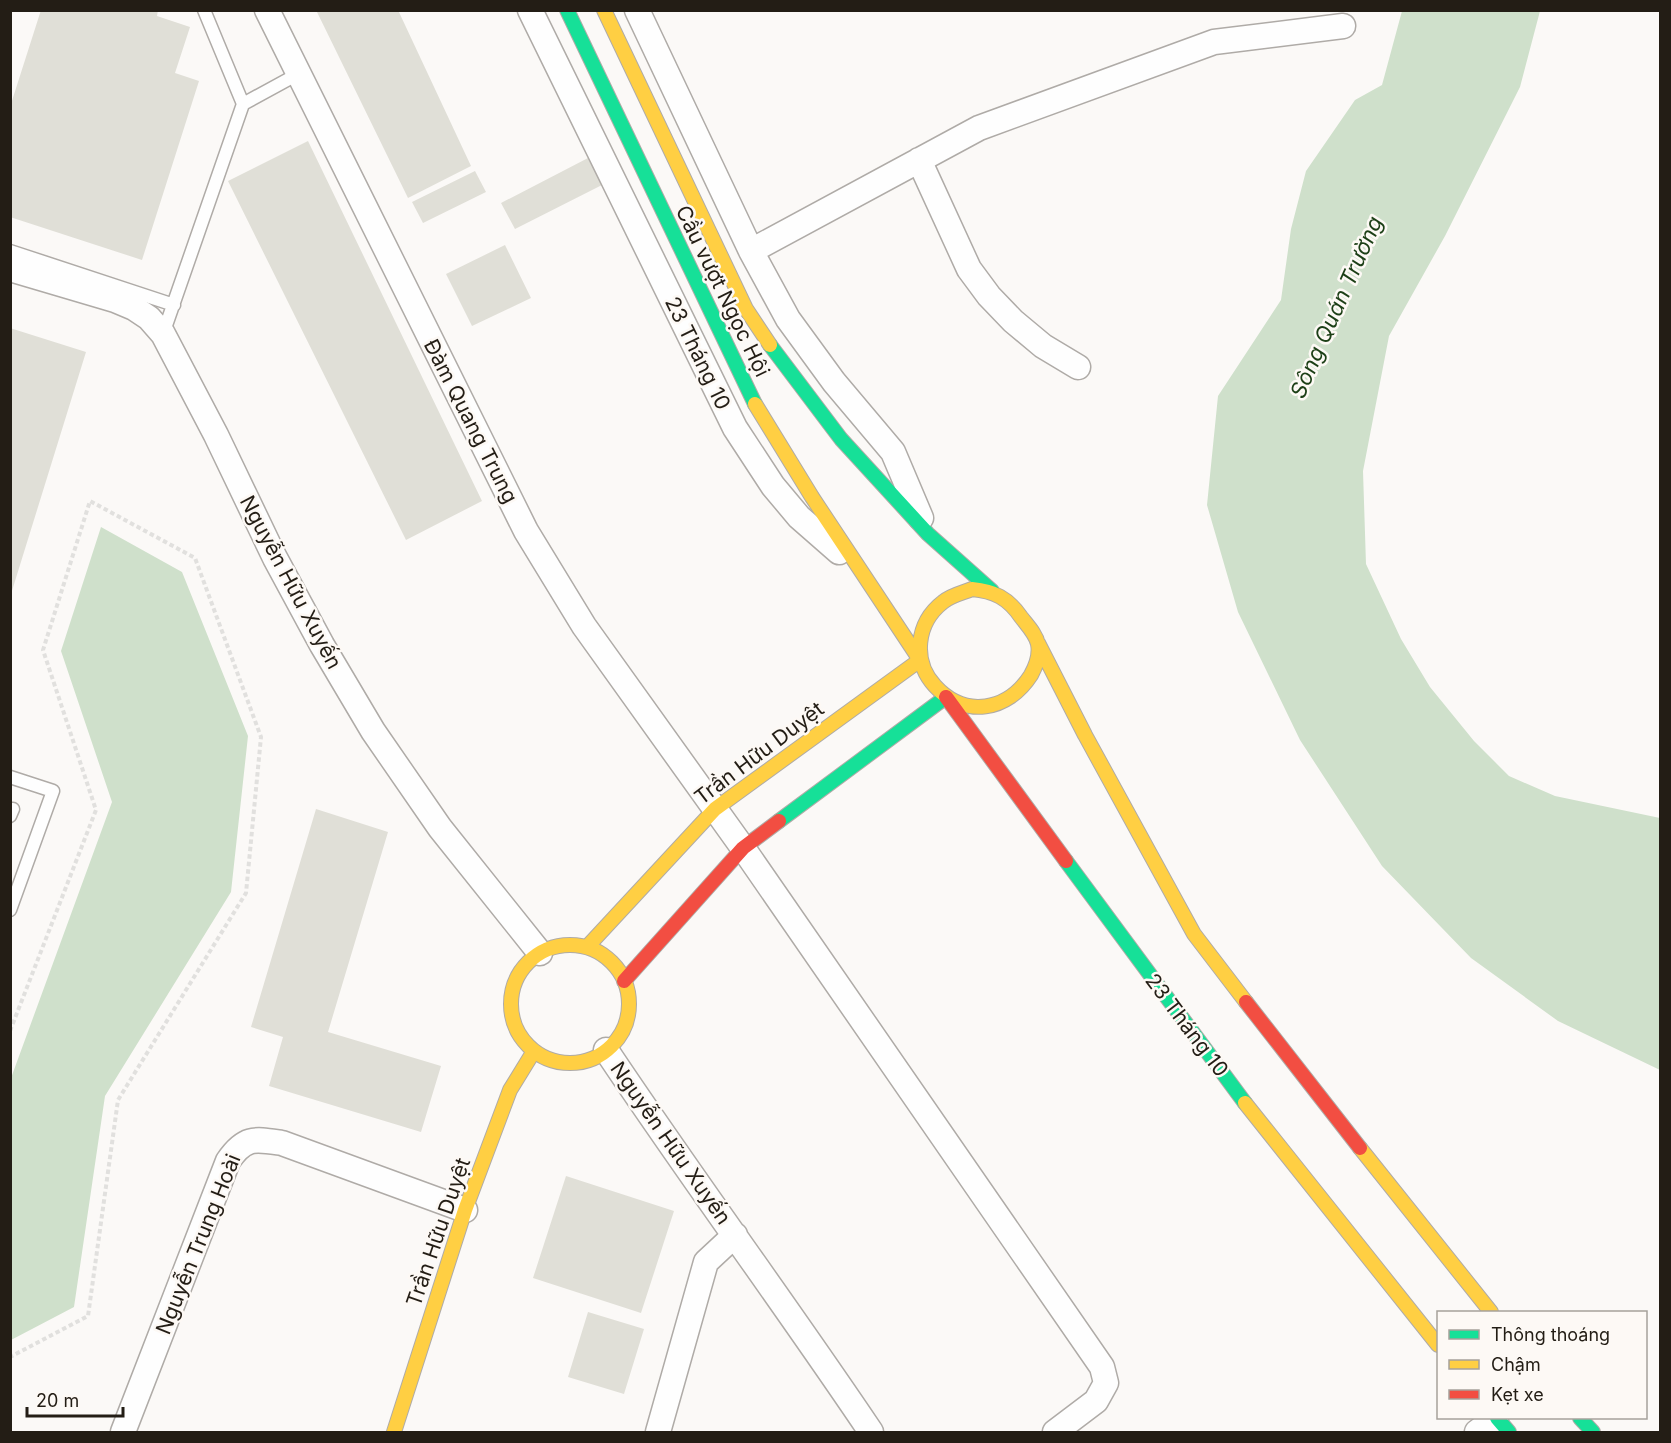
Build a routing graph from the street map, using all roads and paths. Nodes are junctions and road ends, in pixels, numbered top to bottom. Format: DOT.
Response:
graph roads {
  1 [pos="204,10"];
  2 [pos="267,10"];
  3 [pos="530,10"];
  4 [pos="567,10"];
  5 [pos="604,10"];
  6 [pos="637,10"];
  7 [pos="1343,26"];
  8 [pos="298,74"];
  9 [pos="243,104"];
  10 [pos="919,160"];
  11 [pos="10,251"];
  12 [pos="751,251"];
  13 [pos="10,269"];
  14 [pos="174,305"];
  15 [pos="163,334"];
  16 [pos="1078,367"];
  17 [pos="90,501"];
  18 [pos="928,534"];
  19 [pos="866,576"];
  20 [pos="992,591"];
  21 [pos="1038,643"];
  22 [pos="920,660"];
  23 [pos="945,697"];
  24 [pos="10,777"];
  25 [pos="10,809"];
  26 [pos="715,809"];
  27 [pos="10,816"];
  28 [pos="743,848"];
  29 [pos="10,910"];
  30 [pos="587,947"];
  31 [pos="540,953"];
  32 [pos="624,981"];
  33 [pos="606,1050"];
  34 [pos="534,1051"];
  35 [pos="465,1210"];
  36 [pos="735,1235"];
  37 [pos="1490,1311"];
  38 [pos="1437,1344"];
  39 [pos="10,1357"];
  40 [pos="1495,1419"];
  41 [pos="1497,1419"];
  42 [pos="1581,1419"];
  43 [pos="123,1432"];
  44 [pos="394,1432"];
  45 [pos="658,1432"];
  46 [pos="871,1432"];
  47 [pos="1055,1432"];
  48 [pos="1477,1432"];
  49 [pos="1509,1432"];
  50 [pos="1593,1432"];
  1 -- 9 [label="lane"];
  2 -- 8 [label="street, Đàm Quang Trung"];
  3 -- 19 [label="street, 23 Tháng 10"];
  4 -- 19 [label="main road, Cầu vượt Ngọc Hội"];
  5 -- 18 [label="main road, Cầu vượt Ngọc Hội"];
  6 -- 12 [label="street"];
  7 -- 10 [label="street"];
  8 -- 9 [label="lane"];
  8 -- 26 [label="street, Đàm Quang Trung"];
  9 -- 14 [label="lane"];
  10 -- 12 [label="street"];
  10 -- 16 [label="street"];
  11 -- 14 [label="lane"];
  12 -- 18 [label="street"];
  13 -- 15 [label="street, Nguyễn Hữu Xuyến"];
  14 -- 15 [label="lane"];
  15 -- 31 [label="street, Nguyễn Hữu Xuyến"];
  17 -- 39 [label="path"];
  18 -- 20 [label="main road"];
  19 -- 22 [label="main road, 23 Tháng 10"];
  20 -- 21 [label="main road"];
  20 -- 22 [label="main road"];
  21 -- 23 [label="main road"];
  21 -- 37 [label="main road"];
  22 -- 23 [label="main road"];
  22 -- 26 [label="main road, Trần Hữu Duyệt"];
  23 -- 28 [label="main road"];
  23 -- 38 [label="main road, 23 Tháng 10"];
  24 -- 29 [label="lane"];
  25 -- 27 [label="lane"];
  26 -- 28 [label="street, Đàm Quang Trung"];
  26 -- 30 [label="main road, Trần Hữu Duyệt"];
  28 -- 32 [label="main road"];
  28 -- 47 [label="street, Đàm Quang Trung"];
  30 -- 31 [label="main road"];
  30 -- 32 [label="main road"];
  31 -- 34 [label="main road"];
  32 -- 33 [label="main road"];
  33 -- 34 [label="main road"];
  33 -- 36 [label="street, Nguyễn Hữu Xuyến"];
  34 -- 35 [label="main road, Trần Hữu Duyệt"];
  35 -- 43 [label="street, Nguyễn Trung Hoài"];
  35 -- 44 [label="main road, Trần Hữu Duyệt"];
  36 -- 45 [label="street, Nguyễn Hữu Xuyến"];
  36 -- 46 [label="street, Nguyễn Hữu Xuyến"];
  40 -- 48 [label="street"];
  41 -- 49 [label="main road"];
  42 -- 50 [label="main road"];
}
